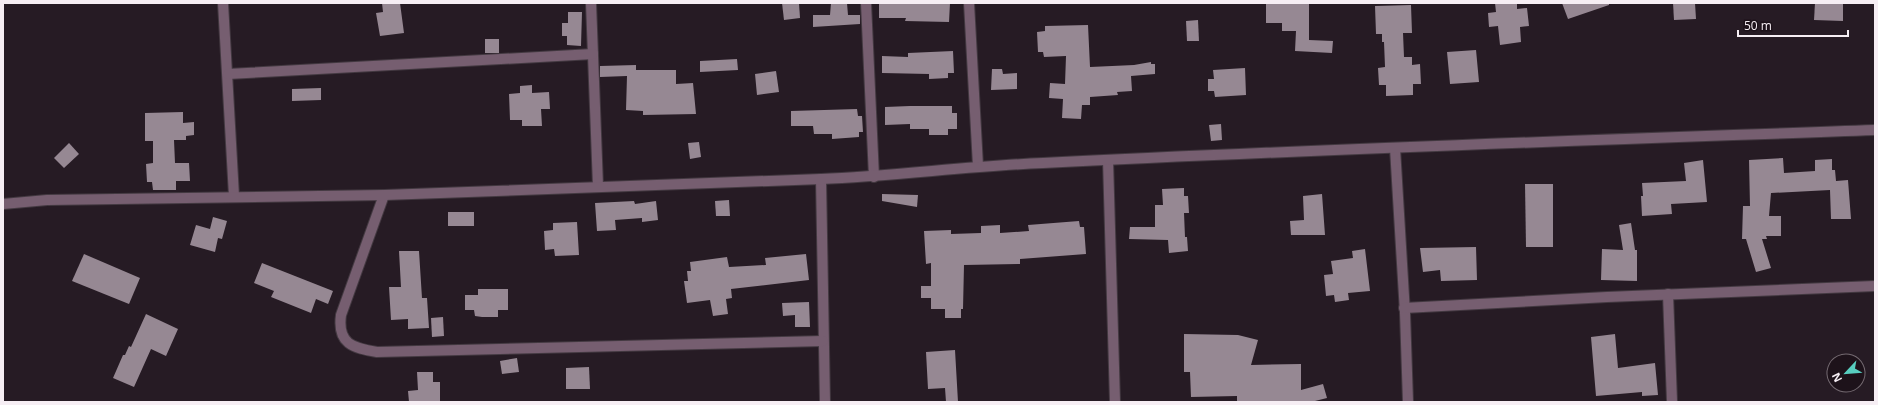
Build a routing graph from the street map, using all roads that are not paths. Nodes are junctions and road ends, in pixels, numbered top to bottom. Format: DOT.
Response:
graph roads {
  1 [pos="223,3"];
  2 [pos="592,3"];
  3 [pos="866,3"];
  4 [pos="969,3"];
  5 [pos="593,54"];
  6 [pos="228,74"];
  7 [pos="1875,130"];
  8 [pos="1395,148"];
  9 [pos="1108,160"];
  10 [pos="978,166"];
  11 [pos="874,177"];
  12 [pos="821,179"];
  13 [pos="598,186"];
  14 [pos="384,195"];
  15 [pos="234,196"];
  16 [pos="3,204"];
  17 [pos="1875,286"];
  18 [pos="1668,294"];
  19 [pos="1404,308"];
  20 [pos="823,341"];
  21 [pos="825,402"];
  22 [pos="1115,402"];
  23 [pos="1408,402"];
  24 [pos="1672,402"];
  1 -- 6 [label="street"];
  2 -- 5 [label="street"];
  3 -- 11 [label="street"];
  4 -- 10 [label="street"];
  5 -- 6 [label="street"];
  5 -- 13 [label="street"];
  6 -- 15 [label="street"];
  7 -- 8 [label="street"];
  8 -- 9 [label="street"];
  8 -- 19 [label="street"];
  9 -- 10 [label="street"];
  9 -- 22 [label="street"];
  10 -- 11 [label="street"];
  11 -- 12 [label="street"];
  12 -- 13 [label="street"];
  12 -- 20 [label="street"];
  13 -- 14 [label="street"];
  14 -- 15 [label="street"];
  14 -- 20 [label="street"];
  15 -- 16 [label="street"];
  17 -- 18 [label="street"];
  18 -- 19 [label="street"];
  18 -- 24 [label="street"];
  19 -- 23 [label="street"];
  20 -- 21 [label="street"];
}
